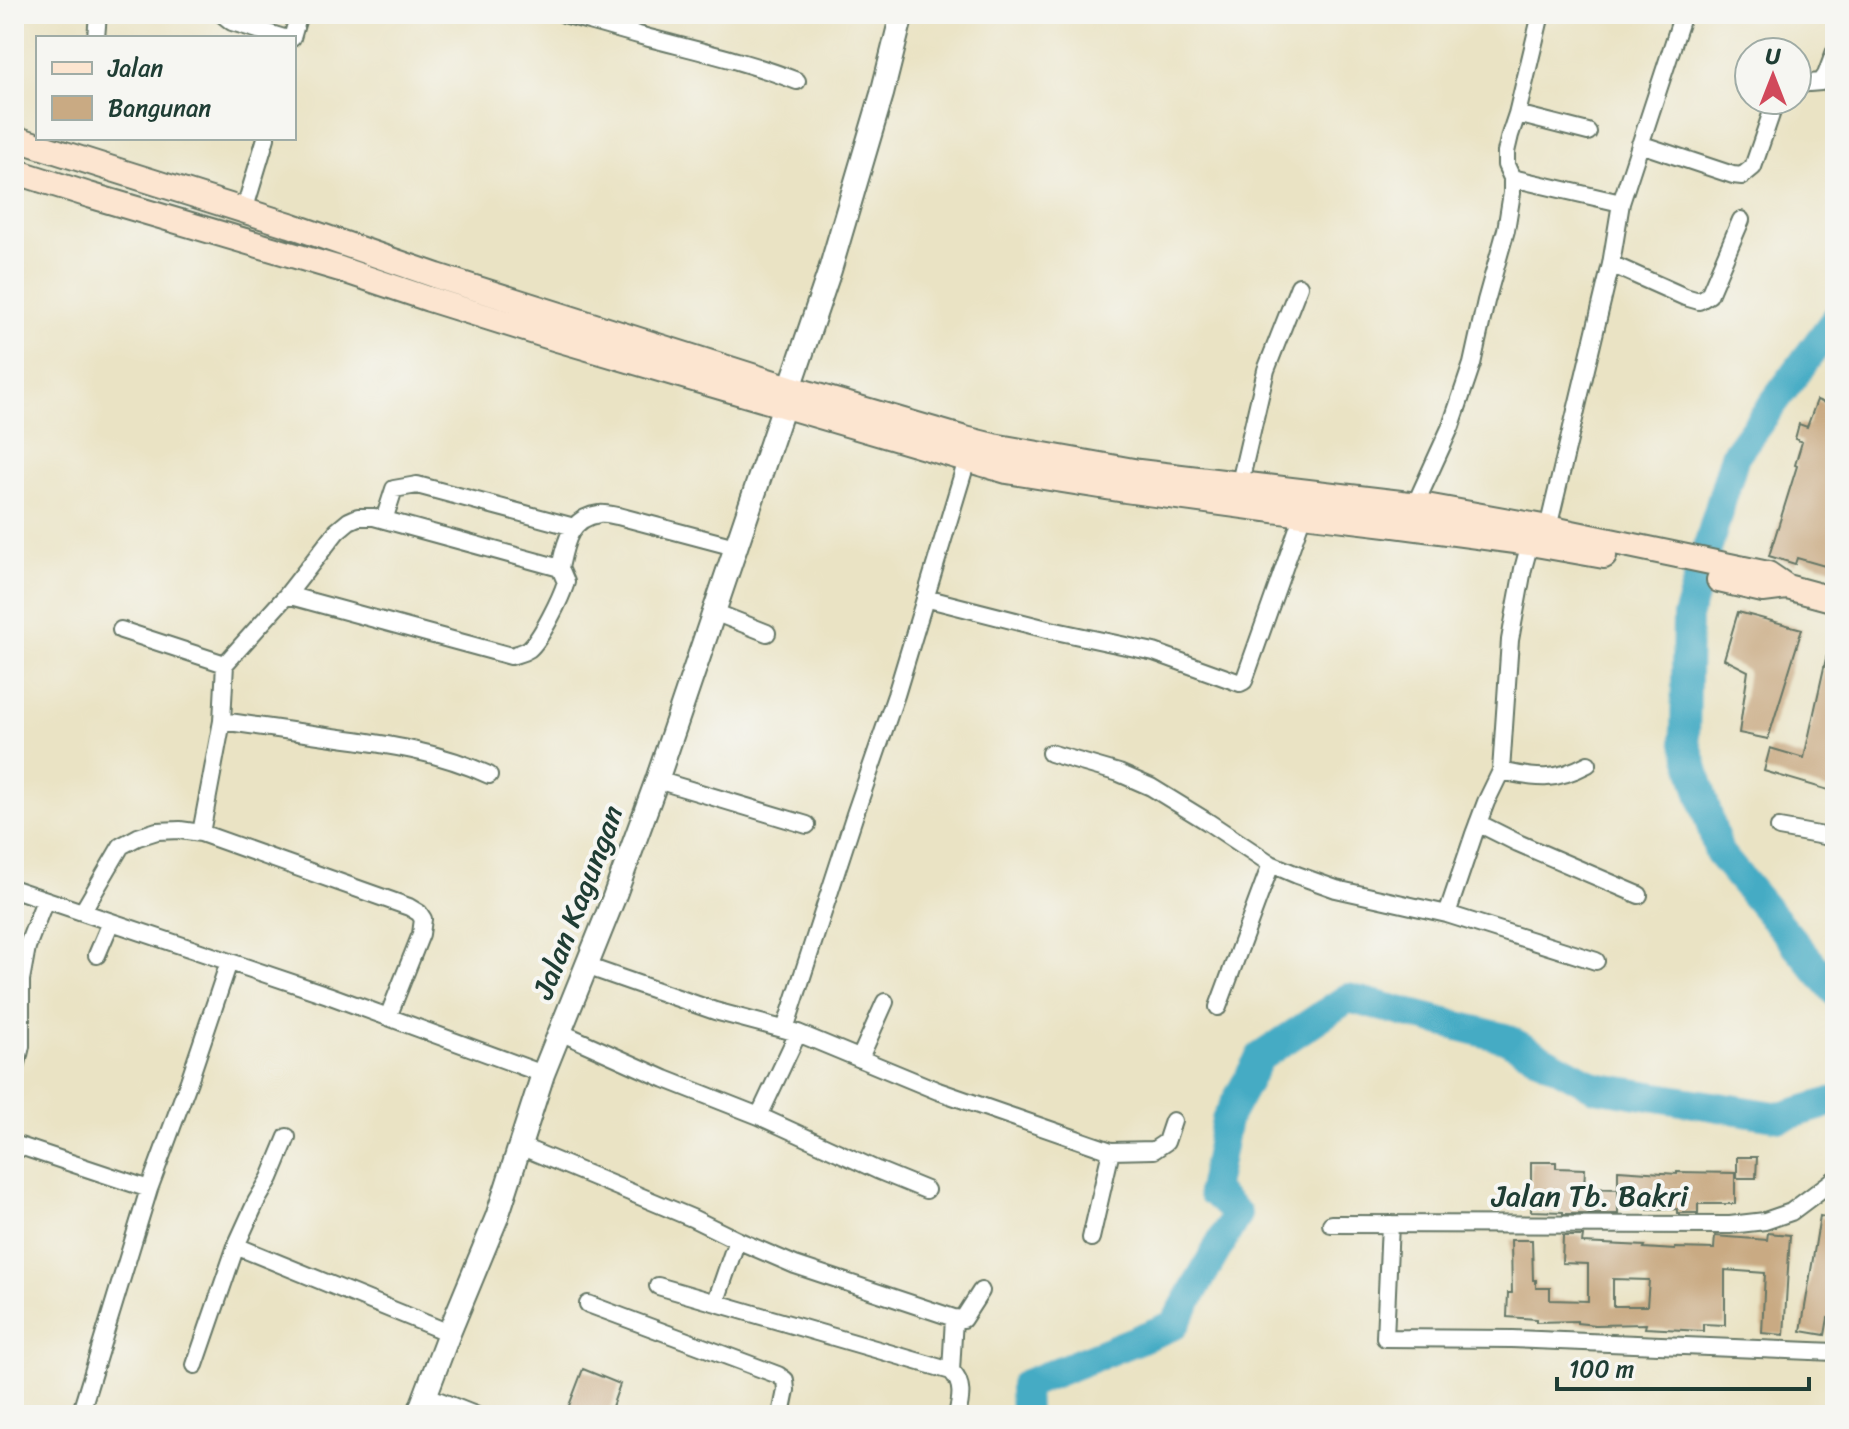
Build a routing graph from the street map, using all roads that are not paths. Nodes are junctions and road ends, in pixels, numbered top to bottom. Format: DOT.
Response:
graph roads {
  1 [pos="98,14"];
  2 [pos="222,14"];
  3 [pos="299,14"];
  4 [pos="564,14"];
  5 [pos="902,14"];
  6 [pos="1541,14"];
  7 [pos="1683,14"];
  8 [pos="96,36"];
  9 [pos="278,36"];
  10 [pos="293,36"];
  11 [pos="1835,51"];
  12 [pos="797,81"];
  13 [pos="1813,83"];
  14 [pos="1517,114"];
  15 [pos="1771,116"];
  16 [pos="1588,132"];
  17 [pos="14,138"];
  18 [pos="265,140"];
  19 [pos="55,144"];
  20 [pos="1640,144"];
  21 [pos="14,171"];
  22 [pos="1512,178"];
  23 [pos="1621,203"];
  24 [pos="244,211"];
  25 [pos="1741,220"];
  26 [pos="1611,264"];
  27 [pos="1299,286"];
  28 [pos="787,397"];
  29 [pos="967,460"];
  30 [pos="1238,494"];
  31 [pos="1415,505"];
  32 [pos="1303,514"];
  33 [pos="384,520"];
  34 [pos="574,527"];
  35 [pos="1539,536"];
  36 [pos="735,547"];
  37 [pos="560,568"];
  38 [pos="287,595"];
  39 [pos="925,598"];
  40 [pos="1835,600"];
  41 [pos="714,612"];
  42 [pos="121,630"];
  43 [pos="767,633"];
  44 [pos="225,664"];
  45 [pos="222,721"];
  46 [pos="1050,753"];
  47 [pos="1588,764"];
  48 [pos="1501,771"];
  49 [pos="489,775"];
  50 [pos="657,780"];
  51 [pos="1478,823"];
  52 [pos="807,825"];
  53 [pos="1779,828"];
  54 [pos="201,833"];
  55 [pos="1835,838"];
  56 [pos="1271,864"];
  57 [pos="14,889"];
  58 [pos="1639,895"];
  59 [pos="45,900"];
  60 [pos="83,911"];
  61 [pos="1447,914"];
  62 [pos="111,922"];
  63 [pos="97,955"];
  64 [pos="1596,961"];
  65 [pos="229,962"];
  66 [pos="586,966"];
  67 [pos="885,1002"];
  68 [pos="1218,1007"];
  69 [pos="388,1017"];
  70 [pos="791,1031"];
  71 [pos="560,1032"];
  72 [pos="860,1058"];
  73 [pos="543,1074"];
  74 [pos="14,1077"];
  75 [pos="759,1116"];
  76 [pos="1173,1121"];
  77 [pos="287,1137"];
  78 [pos="14,1144"];
  79 [pos="520,1146"];
  80 [pos="1111,1151"];
  81 [pos="1835,1179"];
  82 [pos="149,1189"];
  83 [pos="926,1190"];
  84 [pos="1331,1224"];
  85 [pos="1390,1224"];
  86 [pos="1091,1238"];
  87 [pos="737,1240"];
  88 [pos="236,1246"];
  89 [pos="658,1286"];
  90 [pos="981,1291"];
  91 [pos="716,1301"];
  92 [pos="588,1304"];
  93 [pos="954,1318"];
  94 [pos="449,1333"];
  95 [pos="1835,1352"];
  96 [pos="195,1365"];
  97 [pos="951,1371"];
  98 [pos="422,1405"];
  99 [pos="80,1415"];
  100 [pos="475,1415"];
  101 [pos="781,1415"];
  102 [pos="957,1415"];
  1 -- 8 [label="street"];
  2 -- 9 [label="street"];
  3 -- 10 [label="street"];
  4 -- 12 [label="street"];
  5 -- 28 [label="street, Jalan Kagungan"];
  6 -- 14 [label="street"];
  7 -- 20 [label="street"];
  11 -- 13 [label="street"];
  14 -- 16 [label="street"];
  14 -- 22 [label="street"];
  15 -- 20 [label="street"];
  17 -- 19 [label="main road"];
  18 -- 24 [label="street"];
  19 -- 24 [label="main road"];
  20 -- 23 [label="street"];
  21 -- 28 [label="main road"];
  22 -- 23 [label="street"];
  22 -- 31 [label="street"];
  23 -- 26 [label="street"];
  24 -- 28 [label="main road"];
  25 -- 26 [label="street"];
  26 -- 35 [label="street"];
  27 -- 30 [label="street"];
  28 -- 29 [label="main road"];
  28 -- 30 [label="main road"];
  28 -- 36 [label="street, Jalan Kagungan"];
  29 -- 30 [label="main road"];
  29 -- 39 [label="street"];
  30 -- 31 [label="main road"];
  30 -- 32 [label="main road"];
  31 -- 35 [label="main road"];
  32 -- 35 [label="main road"];
  32 -- 39 [label="street"];
  33 -- 34 [label="street"];
  33 -- 37 [label="street"];
  33 -- 38 [label="street"];
  34 -- 36 [label="street"];
  34 -- 37 [label="street"];
  35 -- 40 [label="main road"];
  35 -- 48 [label="street"];
  36 -- 41 [label="street, Jalan Kagungan"];
  37 -- 38 [label="street"];
  38 -- 44 [label="street"];
  39 -- 70 [label="street"];
  41 -- 43 [label="street"];
  41 -- 50 [label="street, Jalan Kagungan"];
  42 -- 44 [label="street"];
  44 -- 45 [label="street"];
  45 -- 49 [label="street"];
  45 -- 54 [label="street"];
  46 -- 56 [label="street"];
  47 -- 48 [label="street"];
  48 -- 51 [label="street"];
  50 -- 52 [label="street"];
  50 -- 66 [label="street, Jalan Kagungan"];
  51 -- 58 [label="street"];
  51 -- 61 [label="street"];
  53 -- 55 [label="street"];
  54 -- 60 [label="street"];
  54 -- 69 [label="street"];
  56 -- 61 [label="street"];
  56 -- 68 [label="street"];
  57 -- 59 [label="street"];
  59 -- 60 [label="street"];
  59 -- 74 [label="street"];
  60 -- 62 [label="street"];
  61 -- 64 [label="street"];
  62 -- 63 [label="street"];
  62 -- 65 [label="street"];
  65 -- 69 [label="street"];
  65 -- 82 [label="street"];
  66 -- 70 [label="street"];
  66 -- 71 [label="street, Jalan Kagungan"];
  67 -- 72 [label="street"];
  69 -- 73 [label="street"];
  70 -- 72 [label="street"];
  70 -- 75 [label="street"];
  71 -- 73 [label="street, Jalan Kagungan"];
  71 -- 75 [label="street"];
  72 -- 80 [label="street"];
  73 -- 79 [label="street, Jalan Kagungan"];
  75 -- 83 [label="street"];
  76 -- 80 [label="street"];
  77 -- 88 [label="street"];
  78 -- 82 [label="street"];
  79 -- 87 [label="street"];
  79 -- 94 [label="street, Jalan Kagungan"];
  80 -- 86 [label="street"];
  81 -- 85 [label="street, Jalan Tb. Bakri"];
  82 -- 99 [label="street"];
  84 -- 85 [label="street, Jalan Tb. Bakri"];
  85 -- 95 [label="street"];
  87 -- 91 [label="street"];
  87 -- 93 [label="street"];
  88 -- 94 [label="street"];
  88 -- 96 [label="street"];
  89 -- 91 [label="street"];
  90 -- 93 [label="street"];
  91 -- 97 [label="street"];
  92 -- 101 [label="street"];
  93 -- 97 [label="street"];
  94 -- 98 [label="street, Jalan Kagungan"];
  97 -- 102 [label="street"];
  98 -- 100 [label="street"];
}
